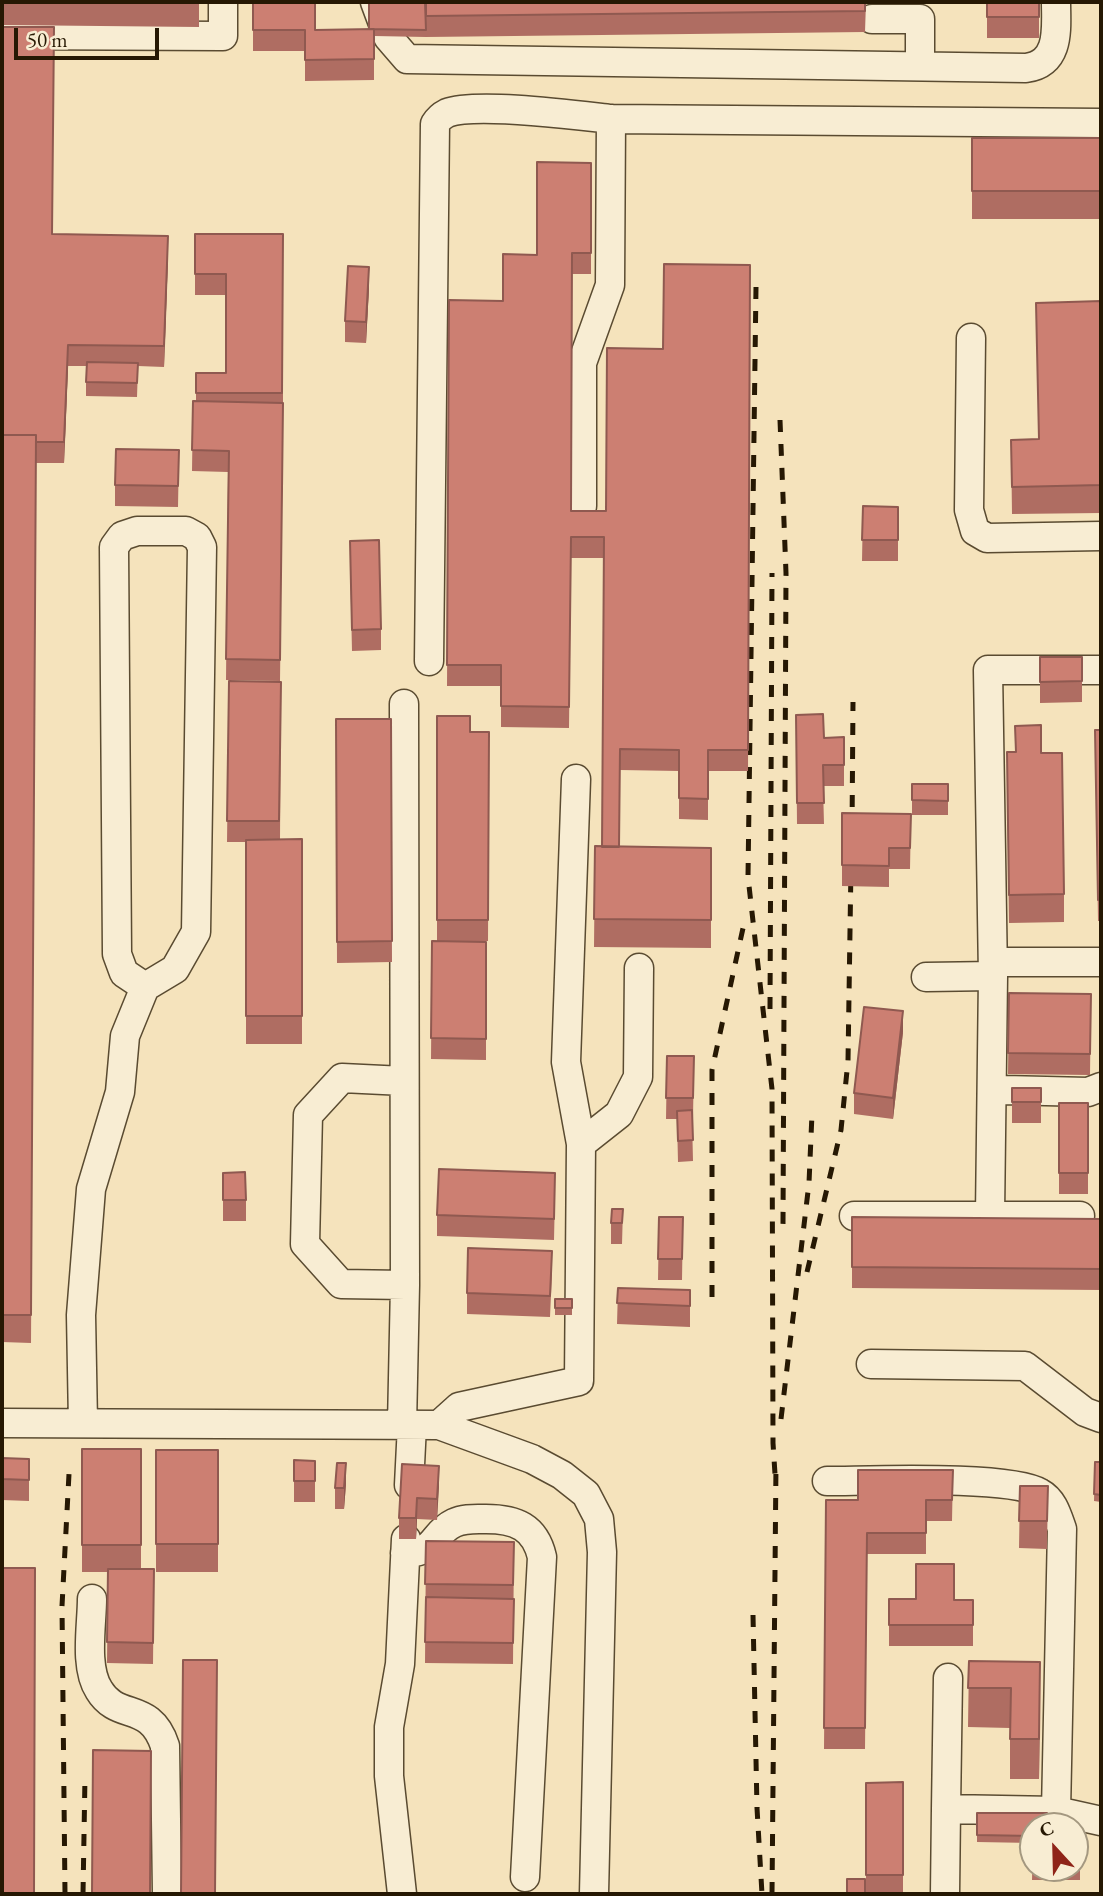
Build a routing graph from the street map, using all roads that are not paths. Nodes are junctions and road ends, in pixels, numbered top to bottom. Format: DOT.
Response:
graph roads {
  1 [pos="223,2"];
  2 [pos="375,2"];
  3 [pos="1056,2"];
  4 [pos="872,19"];
  5 [pos="2,35"];
  6 [pos="920,65"];
  7 [pos="611,119"];
  8 [pos="1101,123"];
  9 [pos="971,338"];
  10 [pos="582,506"];
  11 [pos="1101,536"];
  12 [pos="429,661"];
  13 [pos="1101,670"];
  14 [pos="404,704"];
  15 [pos="576,779"];
  16 [pos="1101,961"];
  17 [pos="639,968"];
  18 [pos="993,969"];
  19 [pos="926,977"];
  20 [pos="145,987"];
  21 [pos="404,1081"];
  22 [pos="1101,1087"];
  23 [pos="992,1090"];
  24 [pos="581,1144"];
  25 [pos="990,1215"];
  26 [pos="854,1216"];
  27 [pos="1080,1216"];
  28 [pos="405,1285"];
  29 [pos="871,1364"];
  30 [pos="1101,1418"];
  31 [pos="2,1423"];
  32 [pos="83,1423"];
  33 [pos="418,1425"];
  34 [pos="827,1481"];
  35 [pos="409,1485"];
  36 [pos="92,1599"];
  37 [pos="948,1678"];
  38 [pos="946,1809"];
  39 [pos="1056,1811"];
  40 [pos="1101,1821"];
  41 [pos="525,1877"];
  42 [pos="167,1894"];
  43 [pos="402,1894"];
  44 [pos="594,1894"];
  45 [pos="945,1894"];
  1 -- 5 [label="street"];
  2 -- 6 [label="street"];
  3 -- 6 [label="street"];
  4 -- 6 [label="street"];
  7 -- 8 [label="street"];
  7 -- 10 [label="street"];
  7 -- 12 [label="street"];
  9 -- 11 [label="street"];
  13 -- 18 [label="street"];
  14 -- 21 [label="street"];
  15 -- 24 [label="street"];
  16 -- 18 [label="street"];
  17 -- 24 [label="street"];
  18 -- 19 [label="street"];
  18 -- 23 [label="street"];
  20 -- 20 [label="street"];
  20 -- 32 [label="street"];
  21 -- 28 [label="street"];
  21 -- 28 [label="street"];
  22 -- 23 [label="street"];
  23 -- 25 [label="street"];
  24 -- 33 [label="street"];
  25 -- 26 [label="street"];
  25 -- 27 [label="street"];
  28 -- 33 [label="street"];
  29 -- 30 [label="street"];
  31 -- 32 [label="street"];
  32 -- 33 [label="street"];
  33 -- 35 [label="street"];
  33 -- 44 [label="street"];
  34 -- 39 [label="street"];
  36 -- 42 [label="street"];
  37 -- 38 [label="street"];
  38 -- 39 [label="street"];
  38 -- 45 [label="street"];
  39 -- 40 [label="street"];
  41 -- 43 [label="street"];
}
